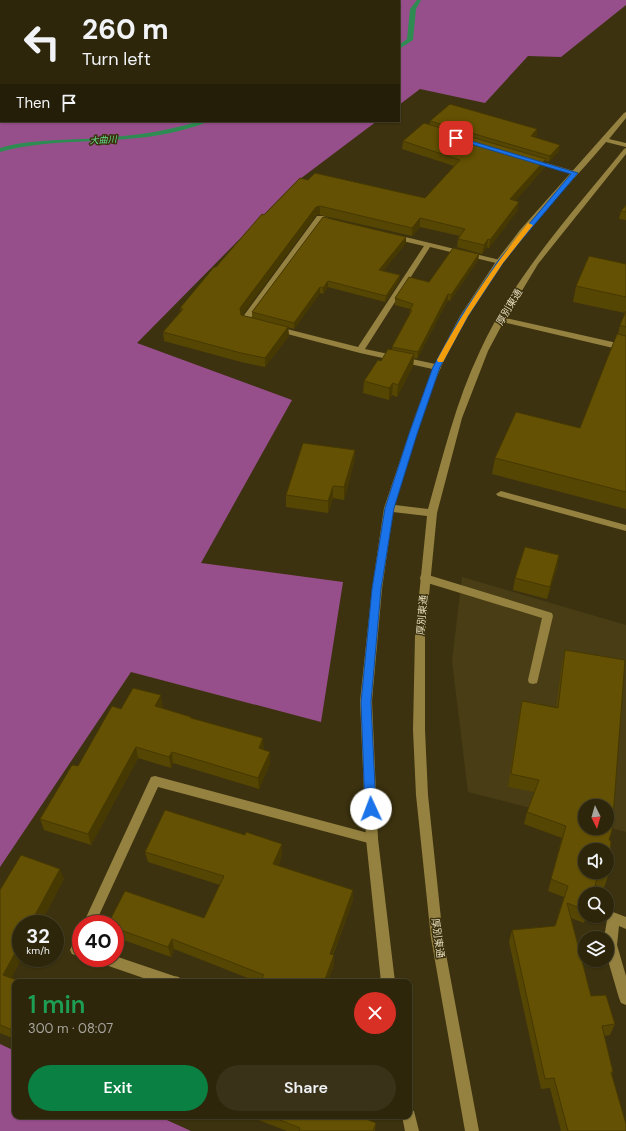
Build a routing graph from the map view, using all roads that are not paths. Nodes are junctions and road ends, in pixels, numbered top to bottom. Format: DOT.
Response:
graph roads {
  1 [pos="626,114"];
  2 [pos="605,140"];
  3 [pos="626,145"];
  4 [pos="626,150"];
  5 [pos="523,158"];
  6 [pos="575,173"];
  7 [pos="344,224"];
  8 [pos="382,233"];
  9 [pos="428,245"];
  10 [pos="500,262"];
  11 [pos="501,319"];
  12 [pos="626,348"];
  13 [pos="360,350"];
  14 [pos="437,367"];
  15 [pos="501,494"];
  16 [pos="389,508"];
  17 [pos="432,513"];
  18 [pos="626,528"];
  19 [pos="425,578"];
  20 [pos="533,680"];
  21 [pos="372,840"];
  22 [pos="93,915"];
  23 [pos="626,923"];
  24 [pos="124,965"];
  25 [pos="165,979"];
  26 [pos="388,979"];
  27 [pos="626,998"];
  28 [pos="410,1119"];
  29 [pos="412,1131"];
  30 [pos="472,1131"];
  1 -- 2 [label="street"];
  2 -- 3 [label="street"];
  2 -- 6 [label="street"];
  4 -- 11 [label="street, 厚別東通"];
  5 -- 6 [label="street"];
  6 -- 10 [label="street"];
  7 -- 13 [label="street"];
  8 -- 9 [label="street"];
  9 -- 10 [label="street"];
  9 -- 13 [label="street"];
  10 -- 14 [label="street"];
  11 -- 12 [label="street"];
  11 -- 17 [label="street, 厚別東通"];
  13 -- 14 [label="street"];
  14 -- 16 [label="street"];
  15 -- 18 [label="street"];
  16 -- 17 [label="street"];
  16 -- 21 [label="street"];
  17 -- 19 [label="street, 厚別東通"];
  19 -- 20 [label="street"];
  19 -- 30 [label="street, 厚別東通"];
  21 -- 22 [label="street"];
  21 -- 26 [label="street"];
  23 -- 27 [label="street"];
  24 -- 25 [label="street"];
  28 -- 29 [label="street"];
}
